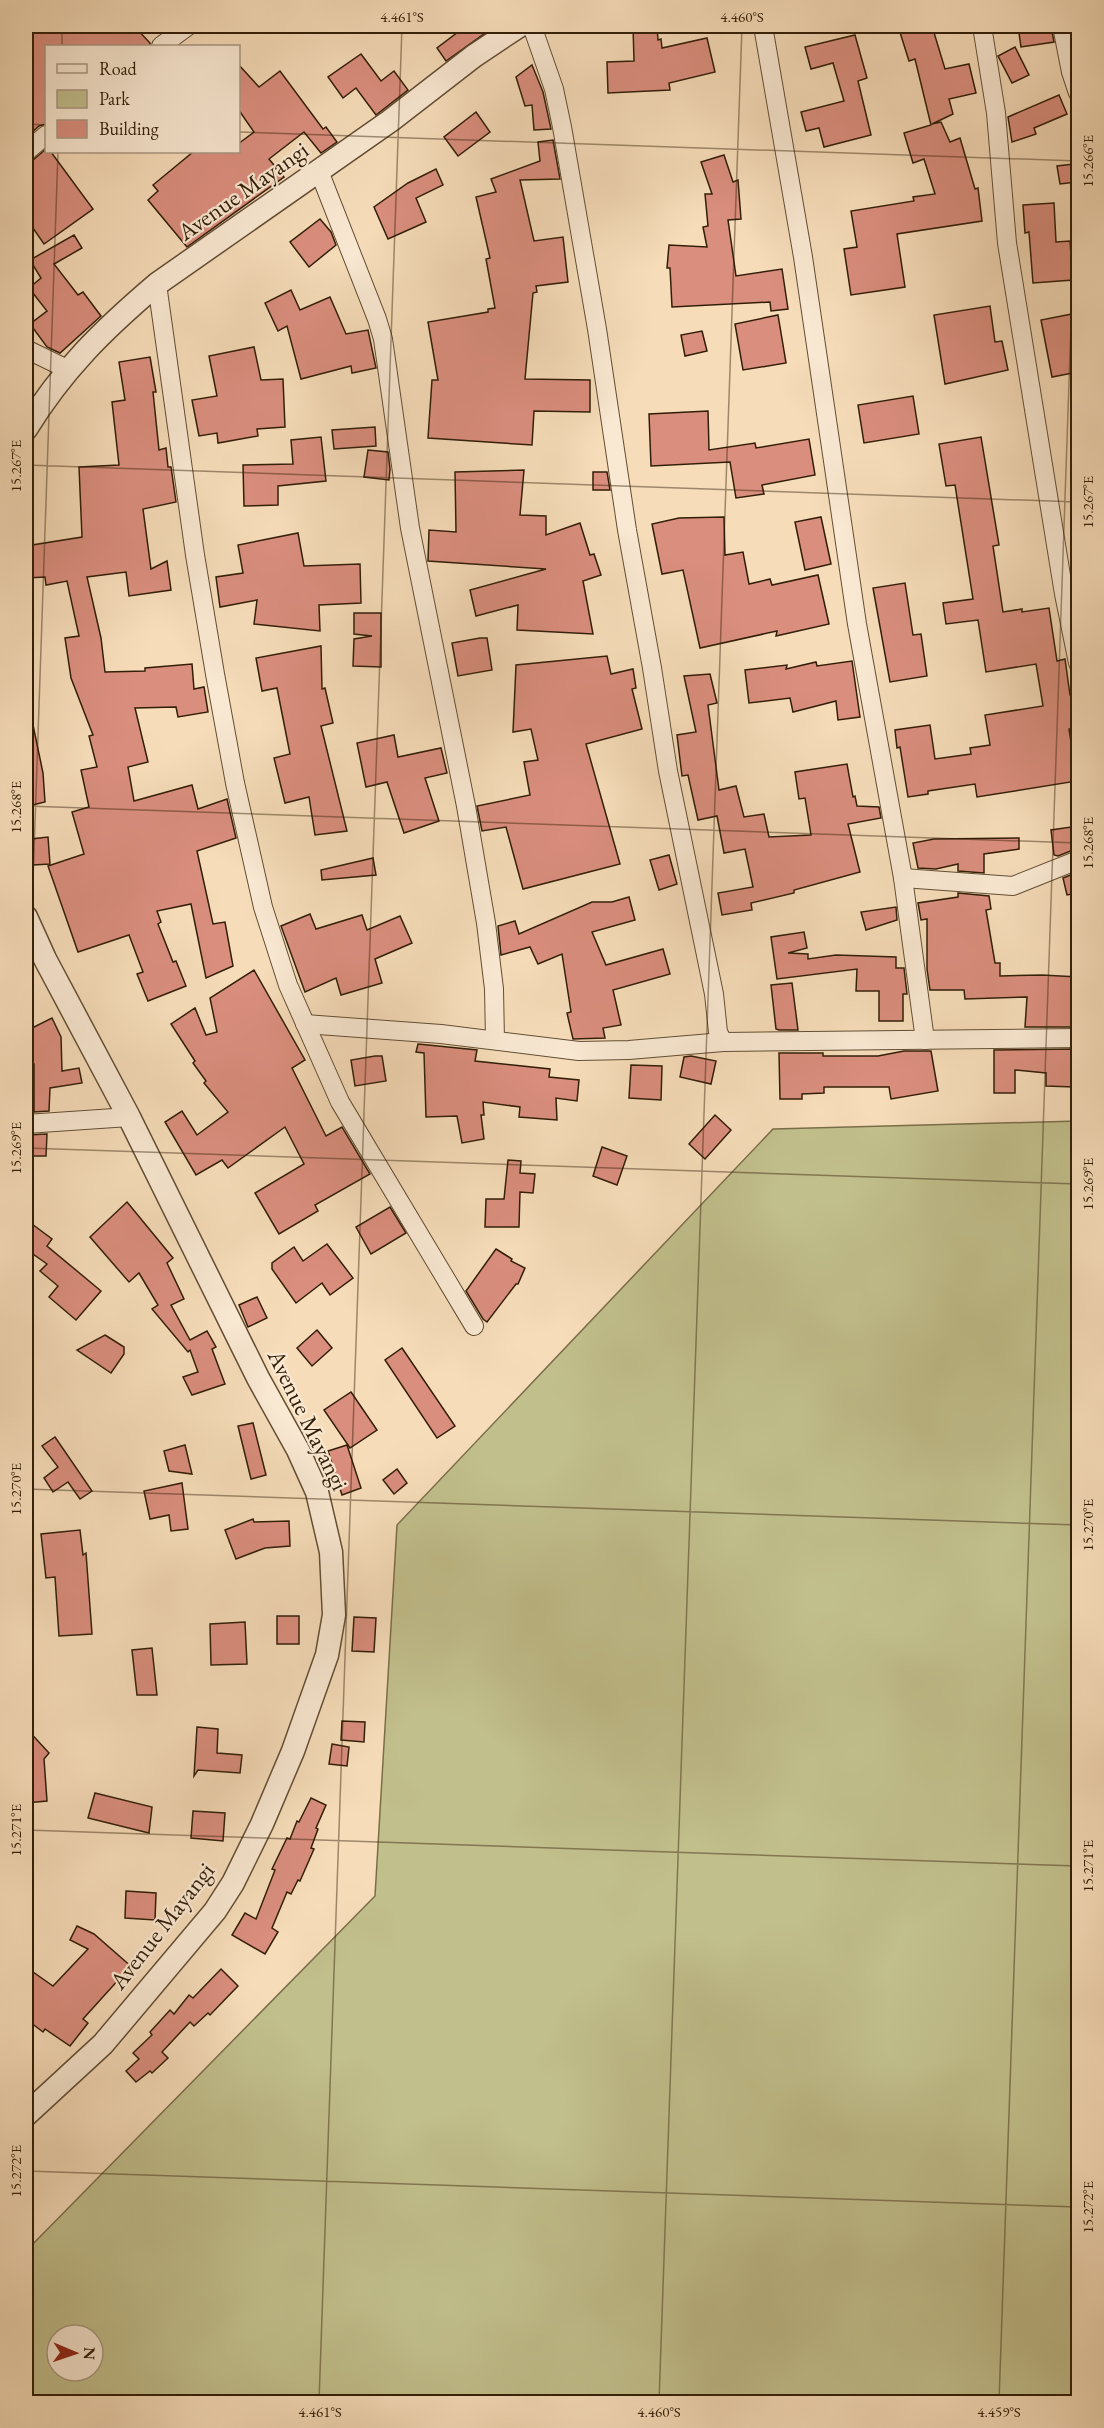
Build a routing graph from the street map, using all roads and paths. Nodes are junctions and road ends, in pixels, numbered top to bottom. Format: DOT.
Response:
graph roads {
  1 [pos="188,26"];
  2 [pos="519,26"];
  3 [pos="532,26"];
  4 [pos="763,26"];
  5 [pos="982,26"];
  6 [pos="1062,26"];
  7 [pos="162,45"];
  8 [pos="1078,93"];
  9 [pos="45,136"];
  10 [pos="26,152"];
  11 [pos="319,171"];
  12 [pos="158,285"];
  13 [pos="26,349"];
  14 [pos="67,369"];
  15 [pos="26,429"];
  16 [pos="1078,663"];
  17 [pos="1078,860"];
  18 [pos="903,878"];
  19 [pos="26,917"];
  20 [pos="305,1024"];
  21 [pos="1078,1038"];
  22 [pos="495,1040"];
  23 [pos="925,1040"];
  24 [pos="723,1042"];
  25 [pos="129,1117"];
  26 [pos="26,1124"];
  27 [pos="474,1326"];
  28 [pos="26,2115"];
  1 -- 7 [label="street"];
  2 -- 11 [label="street, Avenue Mayangi"];
  3 -- 24 [label="street"];
  4 -- 18 [label="street"];
  5 -- 16 [label="street"];
  6 -- 8 [label="street"];
  9 -- 10 [label="street"];
  11 -- 12 [label="street, Avenue Mayangi"];
  11 -- 22 [label="street"];
  12 -- 14 [label="street, Avenue Mayangi"];
  12 -- 20 [label="street"];
  13 -- 14 [label="street"];
  14 -- 15 [label="street, Avenue Mayangi"];
  17 -- 18 [label="street"];
  18 -- 23 [label="street"];
  19 -- 25 [label="street, Avenue Mayangi"];
  20 -- 22 [label="street"];
  20 -- 27 [label="street"];
  21 -- 23 [label="street"];
  22 -- 24 [label="street"];
  23 -- 24 [label="street"];
  25 -- 26 [label="street"];
  25 -- 28 [label="street, Avenue Mayangi"];
}
